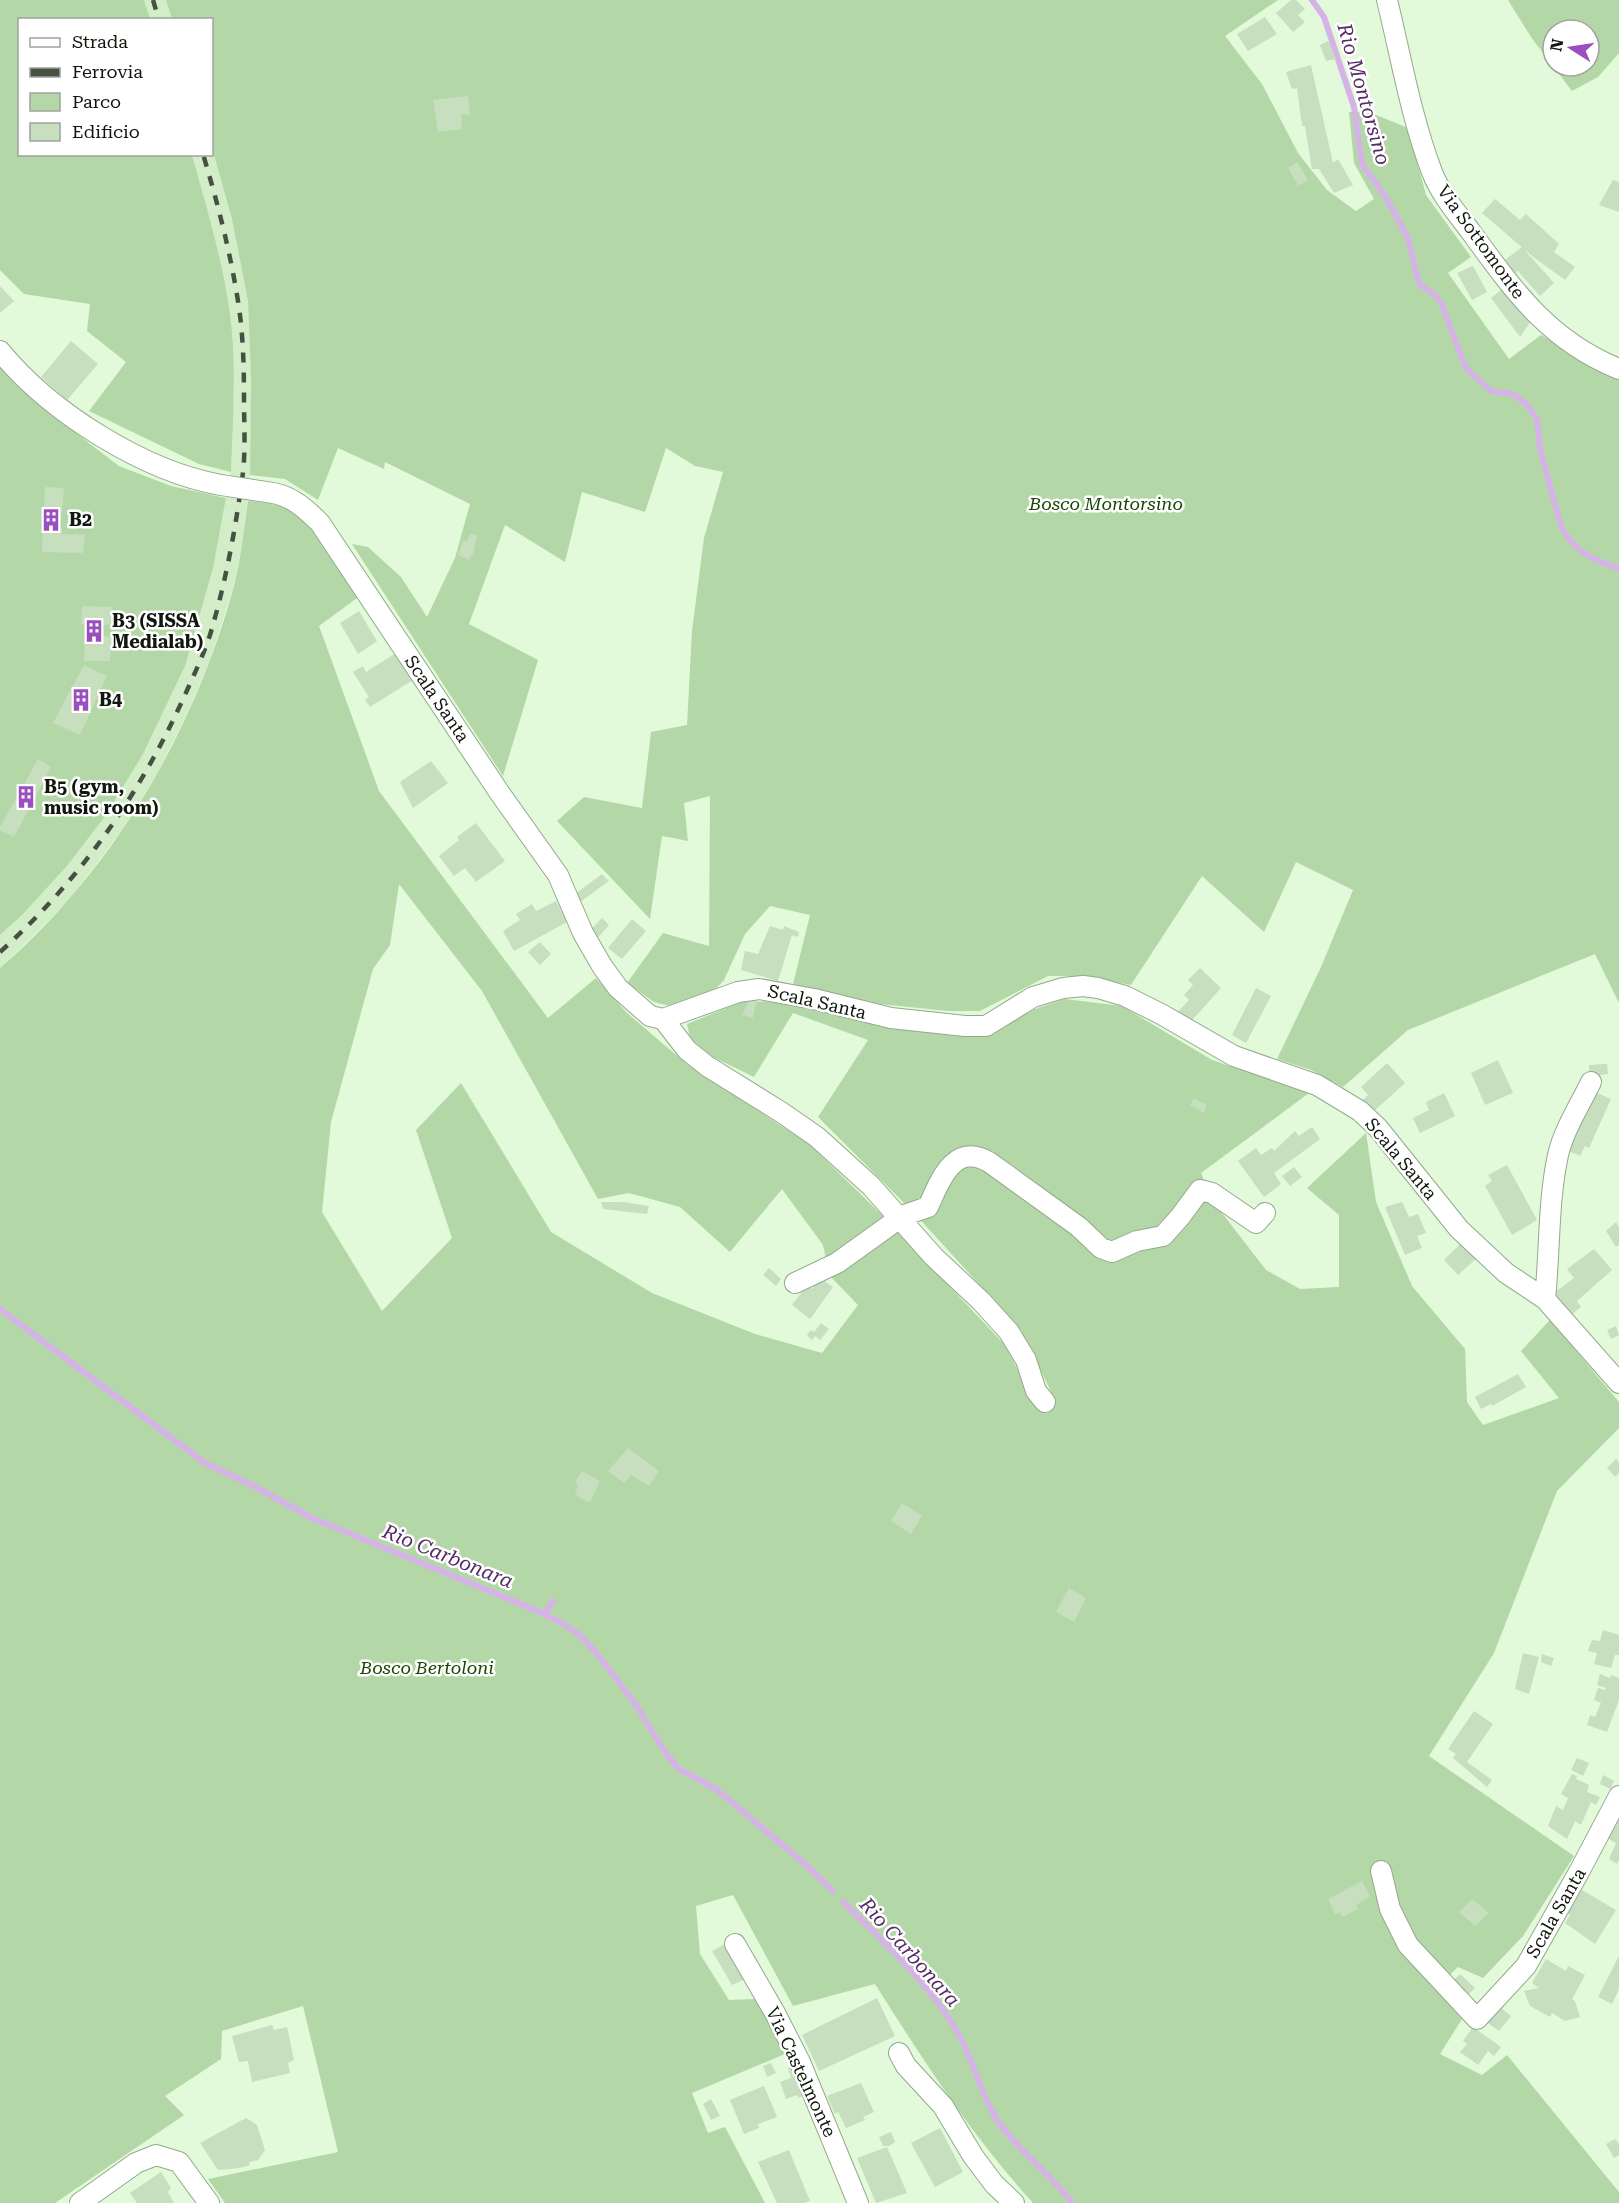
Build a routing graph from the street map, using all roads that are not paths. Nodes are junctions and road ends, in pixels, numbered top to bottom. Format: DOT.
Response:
graph roads {
  1 [pos="1387,0"];
  2 [pos="0,351"];
  3 [pos="1619,369"];
  4 [pos="663,1019"];
  5 [pos="1592,1082"];
  6 [pos="1265,1213"];
  7 [pos="899,1217"];
  8 [pos="795,1283"];
  9 [pos="1545,1299"];
  10 [pos="1619,1383"];
  11 [pos="1045,1402"];
  12 [pos="1619,1796"];
  13 [pos="1382,1870"];
  14 [pos="735,1944"];
  15 [pos="898,2053"];
  16 [pos="80,2203"];
  17 [pos="209,2203"];
  18 [pos="858,2203"];
  19 [pos="1014,2203"];
  1 -- 3 [label="street, Via Sottomonte"];
  2 -- 4 [label="street, Scala Santa, bridge"];
  4 -- 7 [label="street"];
  4 -- 9 [label="street, Scala Santa"];
  5 -- 9 [label="street"];
  6 -- 7 [label="street"];
  7 -- 8 [label="street"];
  7 -- 11 [label="street"];
  9 -- 10 [label="street, Scala Santa"];
  12 -- 13 [label="street, Scala Santa"];
  14 -- 18 [label="street, Via Castelmonte"];
  15 -- 19 [label="street"];
  16 -- 17 [label="street"];
}
